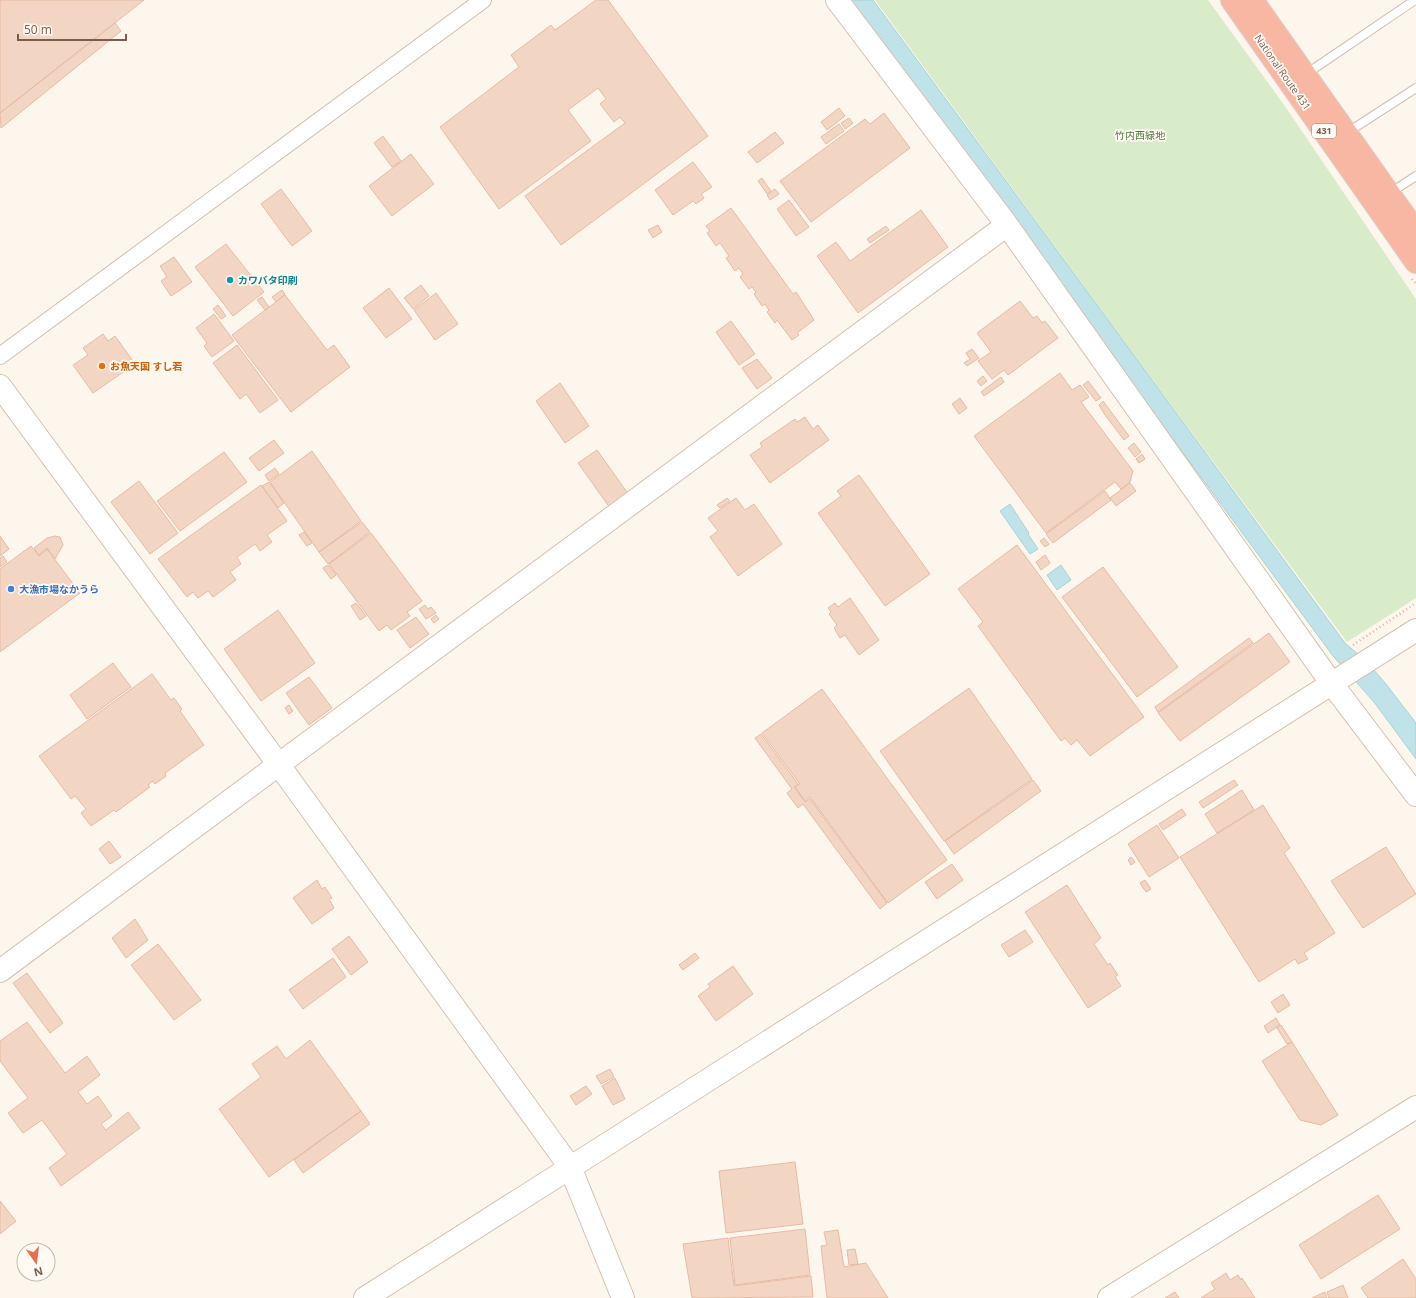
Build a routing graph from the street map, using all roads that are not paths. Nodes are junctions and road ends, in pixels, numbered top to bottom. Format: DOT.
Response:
graph roads {
  1 [pos="483,0"];
  2 [pos="837,0"];
  3 [pos="1232,0"];
  4 [pos="1252,0"];
  5 [pos="1415,0"];
  6 [pos="1305,75"];
  7 [pos="1416,88"];
  8 [pos="1346,133"];
  9 [pos="1416,176"];
  10 [pos="1389,194"];
  11 [pos="1007,225"];
  12 [pos="1416,232"];
  13 [pos="1416,262"];
  14 [pos="0,356"];
  15 [pos="0,386"];
  16 [pos="1416,630"];
  17 [pos="1349,673"];
  18 [pos="279,765"];
  19 [pos="1416,794"];
  20 [pos="0,971"];
  21 [pos="1416,1106"];
  22 [pos="570,1167"];
  23 [pos="365,1298"];
  24 [pos="623,1298"];
  25 [pos="1109,1298"];
  1 -- 14 [label="street"];
  2 -- 11 [label="street"];
  3 -- 13 [label="highway, National Route 431 / 431"];
  4 -- 6 [label="highway, National Route 431 / 431"];
  5 -- 6 [label="lane"];
  6 -- 8 [label="highway, National Route 431 / 431"];
  7 -- 8 [label="lane"];
  8 -- 10 [label="highway, National Route 431 / 431"];
  9 -- 10 [label="lane"];
  10 -- 12 [label="highway, National Route 431 / 431"];
  11 -- 17 [label="street"];
  11 -- 18 [label="street"];
  15 -- 18 [label="street"];
  16 -- 17 [label="street"];
  17 -- 19 [label="street"];
  17 -- 22 [label="street"];
  18 -- 20 [label="street"];
  18 -- 22 [label="street"];
  21 -- 25 [label="street"];
  22 -- 23 [label="street"];
  22 -- 24 [label="street"];
}
